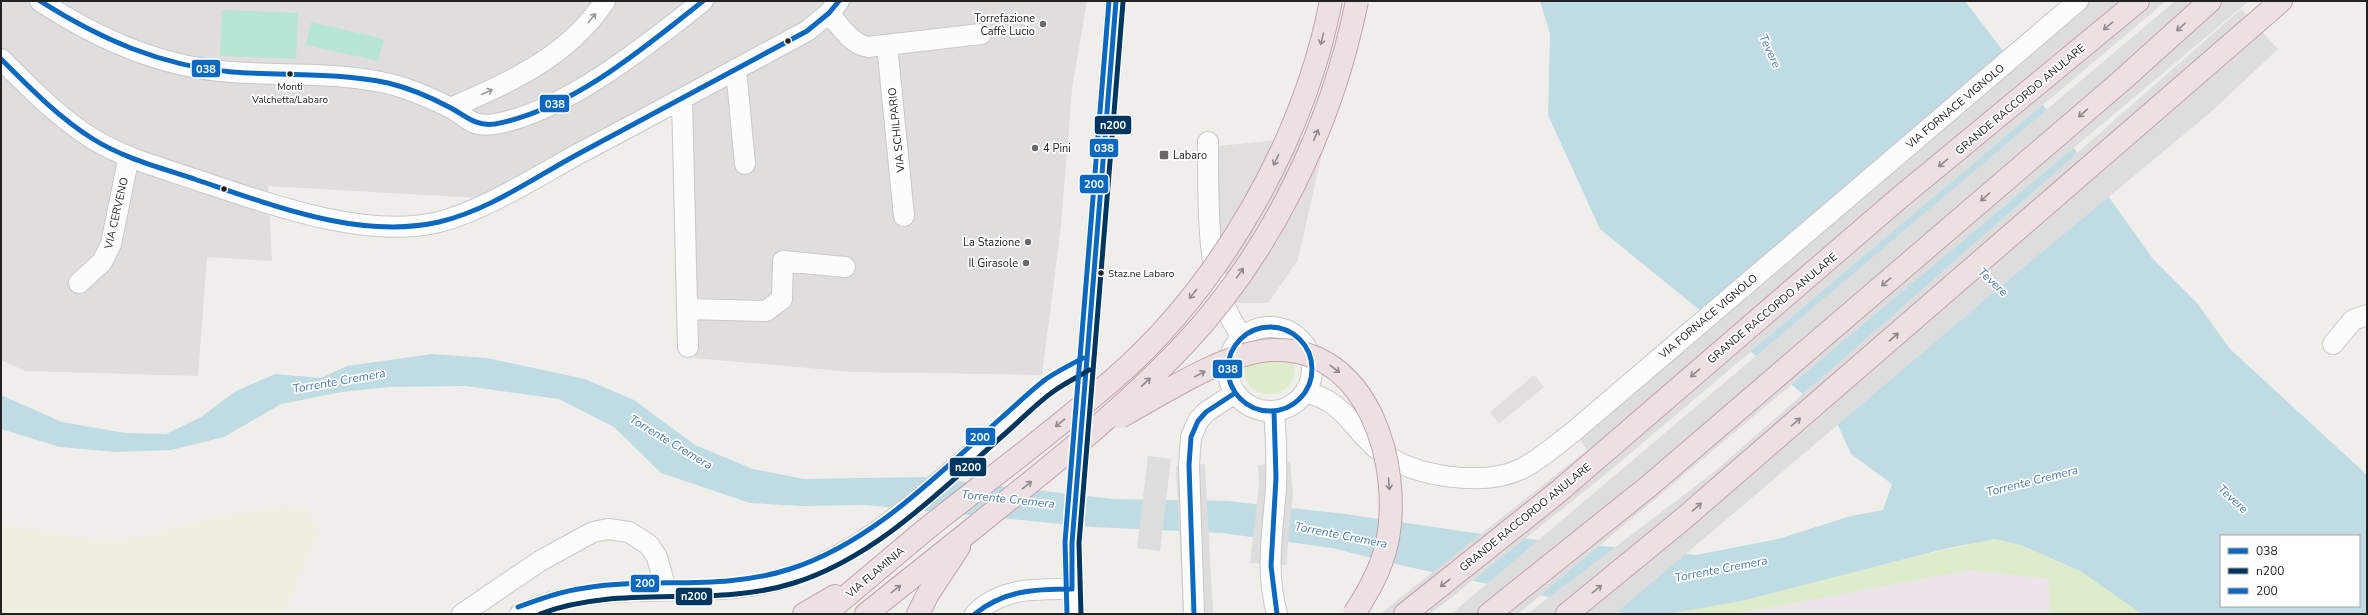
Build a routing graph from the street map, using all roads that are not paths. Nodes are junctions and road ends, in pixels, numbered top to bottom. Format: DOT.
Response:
graph roads {
  1 [pos="40,1"];
  2 [pos="605,1"];
  3 [pos="703,1"];
  4 [pos="1116,1"];
  5 [pos="1331,1"];
  6 [pos="1357,1"];
  7 [pos="2078,1"];
  8 [pos="2138,1"];
  9 [pos="2210,1"];
  10 [pos="2281,1"];
  11 [pos="834,7"];
  12 [pos="981,34"];
  13 [pos="887,45"];
  14 [pos="1,59"];
  15 [pos="736,69"];
  16 [pos="682,98"];
  17 [pos="451,108"];
  18 [pos="1208,142"];
  19 [pos="129,156"];
  20 [pos="745,164"];
  21 [pos="904,216"];
  22 [pos="845,267"];
  23 [pos="79,283"];
  24 [pos="687,309"];
  25 [pos="2367,315"];
  26 [pos="1242,336"];
  27 [pos="2333,344"];
  28 [pos="688,347"];
  29 [pos="1086,364"];
  30 [pos="1306,392"];
  31 [pos="1235,393"];
  32 [pos="1274,411"];
  33 [pos="1092,432"];
  34 [pos="971,530"];
  35 [pos="875,571"];
  36 [pos="1072,589"];
  37 [pos="666,590"];
  38 [pos="462,614"];
  39 [pos="520,614"];
  40 [pos="804,614"];
  41 [pos="825,614"];
  42 [pos="866,614"];
  43 [pos="918,614"];
  44 [pos="975,614"];
  45 [pos="1074,614"];
  46 [pos="1194,614"];
  47 [pos="1277,614"];
  48 [pos="1354,614"];
  49 [pos="1405,614"];
  50 [pos="1489,614"];
  51 [pos="1567,614"];
  1 -- 17 [label="street"];
  17 -- 2 [label="street, one-way"];
  3 -- 17 [label="street"];
  4 -- 29 [label="street"];
  5 -- 35 [label="highway, VIA FLAMINIA, one-way, bridge"];
  33 -- 6 [label="highway, one-way, bridge"];
  7 -- 30 [label="street, VIA FORNACE VIGNOLO"];
  8 -- 49 [label="highway, GRANDE RACCORDO ANULARE, one-way"];
  9 -- 50 [label="highway, one-way"];
  51 -- 10 [label="highway, one-way"];
  11 -- 13 [label="street"];
  11 -- 15 [label="street"];
  12 -- 13 [label="street"];
  13 -- 21 [label="street, VIA SCHILPARIO"];
  14 -- 19 [label="street"];
  15 -- 16 [label="street"];
  15 -- 20 [label="street"];
  16 -- 19 [label="street"];
  16 -- 24 [label="street"];
  18 -- 26 [label="street"];
  19 -- 23 [label="street, VIA CERVENO"];
  22 -- 24 [label="street"];
  24 -- 28 [label="street"];
  25 -- 27 [label="street"];
  26 -- 30 [label="street"];
  26 -- 31 [label="street"];
  29 -- 36 [label="street"];
  29 -- 37 [label="street"];
  30 -- 32 [label="street"];
  31 -- 32 [label="street"];
  31 -- 46 [label="street"];
  32 -- 47 [label="street"];
  34 -- 33 [label="highway, one-way, bridge"];
  33 -- 48 [label="highway, one-way, bridge"];
  42 -- 34 [label="highway, one-way"];
  34 -- 43 [label="highway"];
  35 -- 40 [label="highway"];
  35 -- 41 [label="highway, VIA FLAMINIA"];
  36 -- 44 [label="street"];
  36 -- 45 [label="street"];
  37 -- 38 [label="street"];
  37 -- 39 [label="street"];
}
